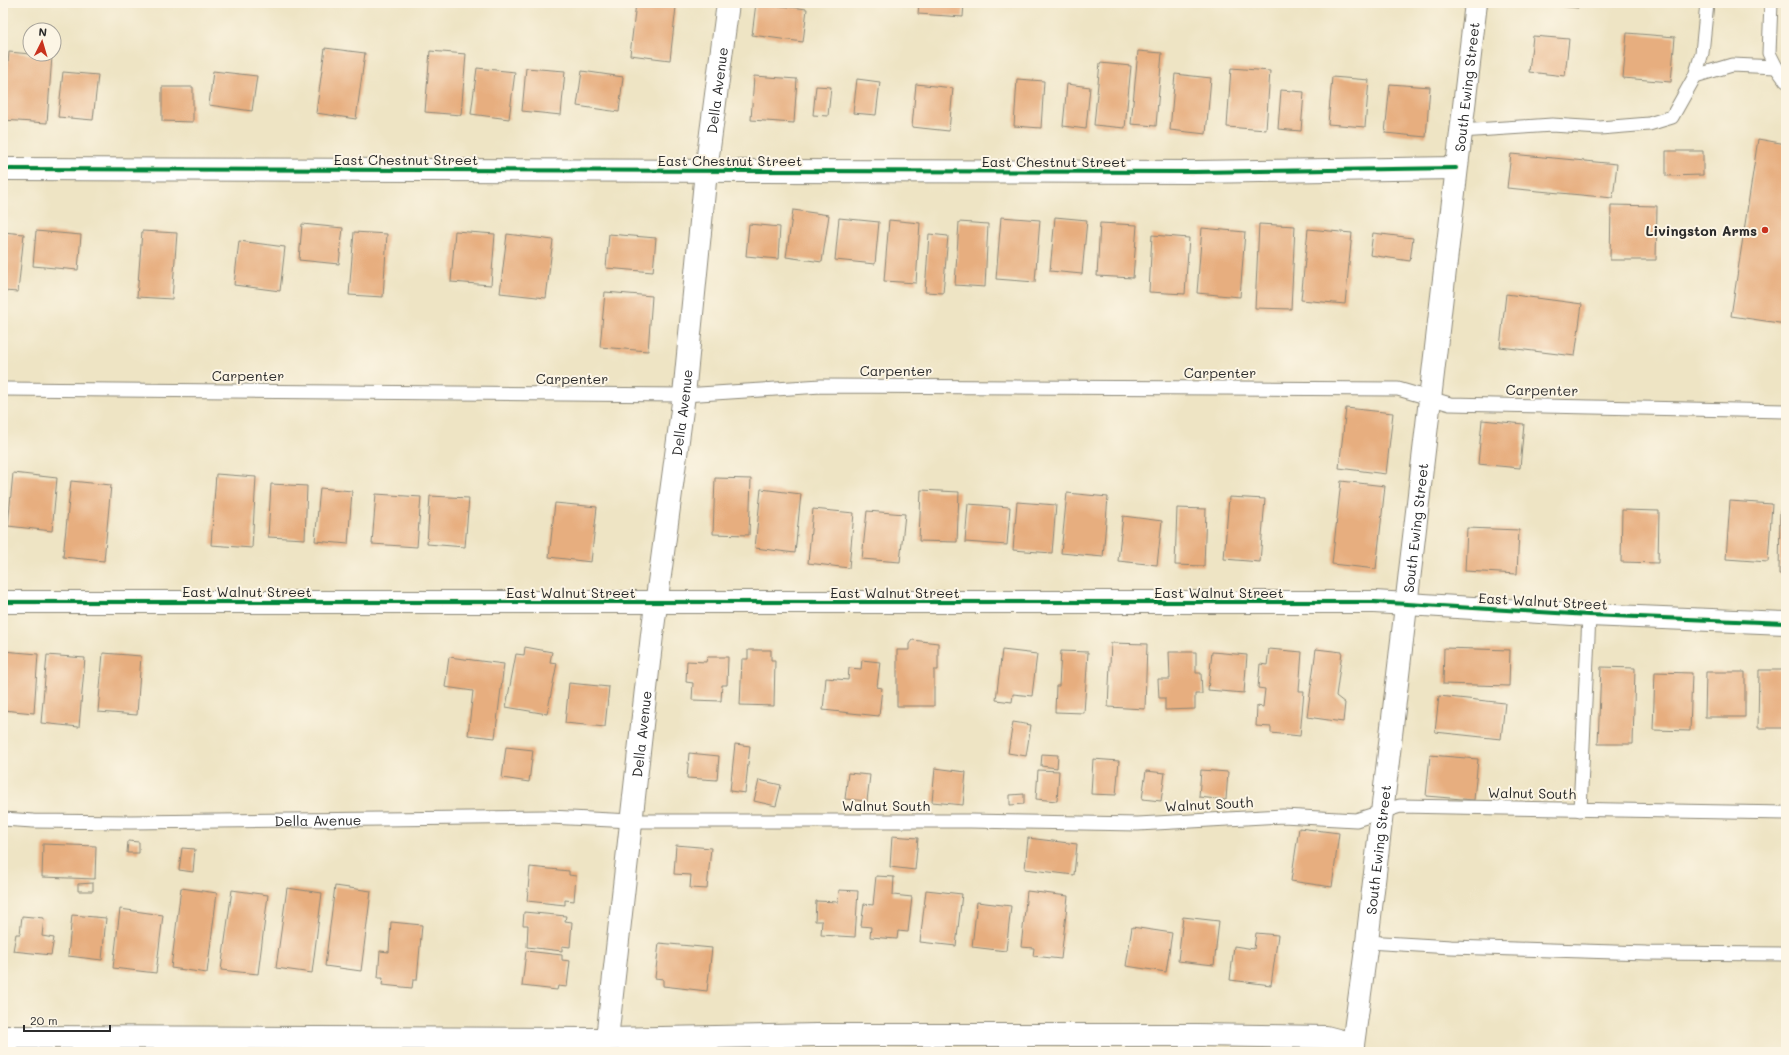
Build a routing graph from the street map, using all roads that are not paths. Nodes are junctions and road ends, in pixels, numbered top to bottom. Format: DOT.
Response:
graph roads {
  1 [pos="728,3"];
  2 [pos="1476,3"];
  3 [pos="1706,3"];
  4 [pos="1771,3"];
  5 [pos="1776,67"];
  6 [pos="1694,76"];
  7 [pos="1786,81"];
  8 [pos="1460,131"];
  9 [pos="1456,168"];
  10 [pos="3,169"];
  11 [pos="706,171"];
  12 [pos="3,390"];
  13 [pos="684,395"];
  14 [pos="1430,398"];
  15 [pos="1786,411"];
  16 [pos="3,602"];
  17 [pos="657,603"];
  18 [pos="1405,604"];
  19 [pos="1589,614"];
  20 [pos="1786,623"];
  21 [pos="1580,810"];
  22 [pos="1381,813"];
  23 [pos="1786,813"];
  24 [pos="3,819"];
  25 [pos="632,821"];
  26 [pos="1367,942"];
  27 [pos="1786,954"];
  28 [pos="3,1037"];
  29 [pos="607,1039"];
  30 [pos="778,1044"];
  31 [pos="552,1045"];
  32 [pos="1353,1048"];
  1 -- 11 [label="street, Della Avenue"];
  2 -- 8 [label="street, South Ewing Street"];
  3 -- 6 [label="lane"];
  4 -- 5 [label="lane"];
  5 -- 6 [label="lane"];
  5 -- 7 [label="lane"];
  6 -- 8 [label="lane"];
  8 -- 9 [label="street, South Ewing Street"];
  9 -- 11 [label="street, East Chestnut Street"];
  9 -- 14 [label="street, South Ewing Street"];
  10 -- 11 [label="street, East Chestnut Street"];
  11 -- 13 [label="street, Della Avenue"];
  12 -- 13 [label="lane, Carpenter"];
  13 -- 14 [label="lane, Carpenter"];
  13 -- 17 [label="street, Della Avenue"];
  14 -- 15 [label="lane, Carpenter"];
  14 -- 18 [label="street, South Ewing Street"];
  16 -- 17 [label="street, East Walnut Street"];
  17 -- 18 [label="street, East Walnut Street"];
  17 -- 25 [label="street, Della Avenue"];
  18 -- 19 [label="street, East Walnut Street"];
  18 -- 22 [label="street, South Ewing Street"];
  19 -- 20 [label="street, East Walnut Street"];
  19 -- 21 [label="lane"];
  21 -- 22 [label="lane, Walnut South"];
  21 -- 23 [label="lane, Walnut South"];
  22 -- 25 [label="lane, Walnut South"];
  22 -- 26 [label="street, South Ewing Street"];
  24 -- 25 [label="lane, Della Avenue"];
  25 -- 29 [label="street, Della Avenue"];
  26 -- 27 [label="lane"];
  26 -- 32 [label="street, South Ewing Street"];
  28 -- 31 [label="street"];
  29 -- 30 [label="street"];
  29 -- 31 [label="street"];
  30 -- 32 [label="street"];
}
